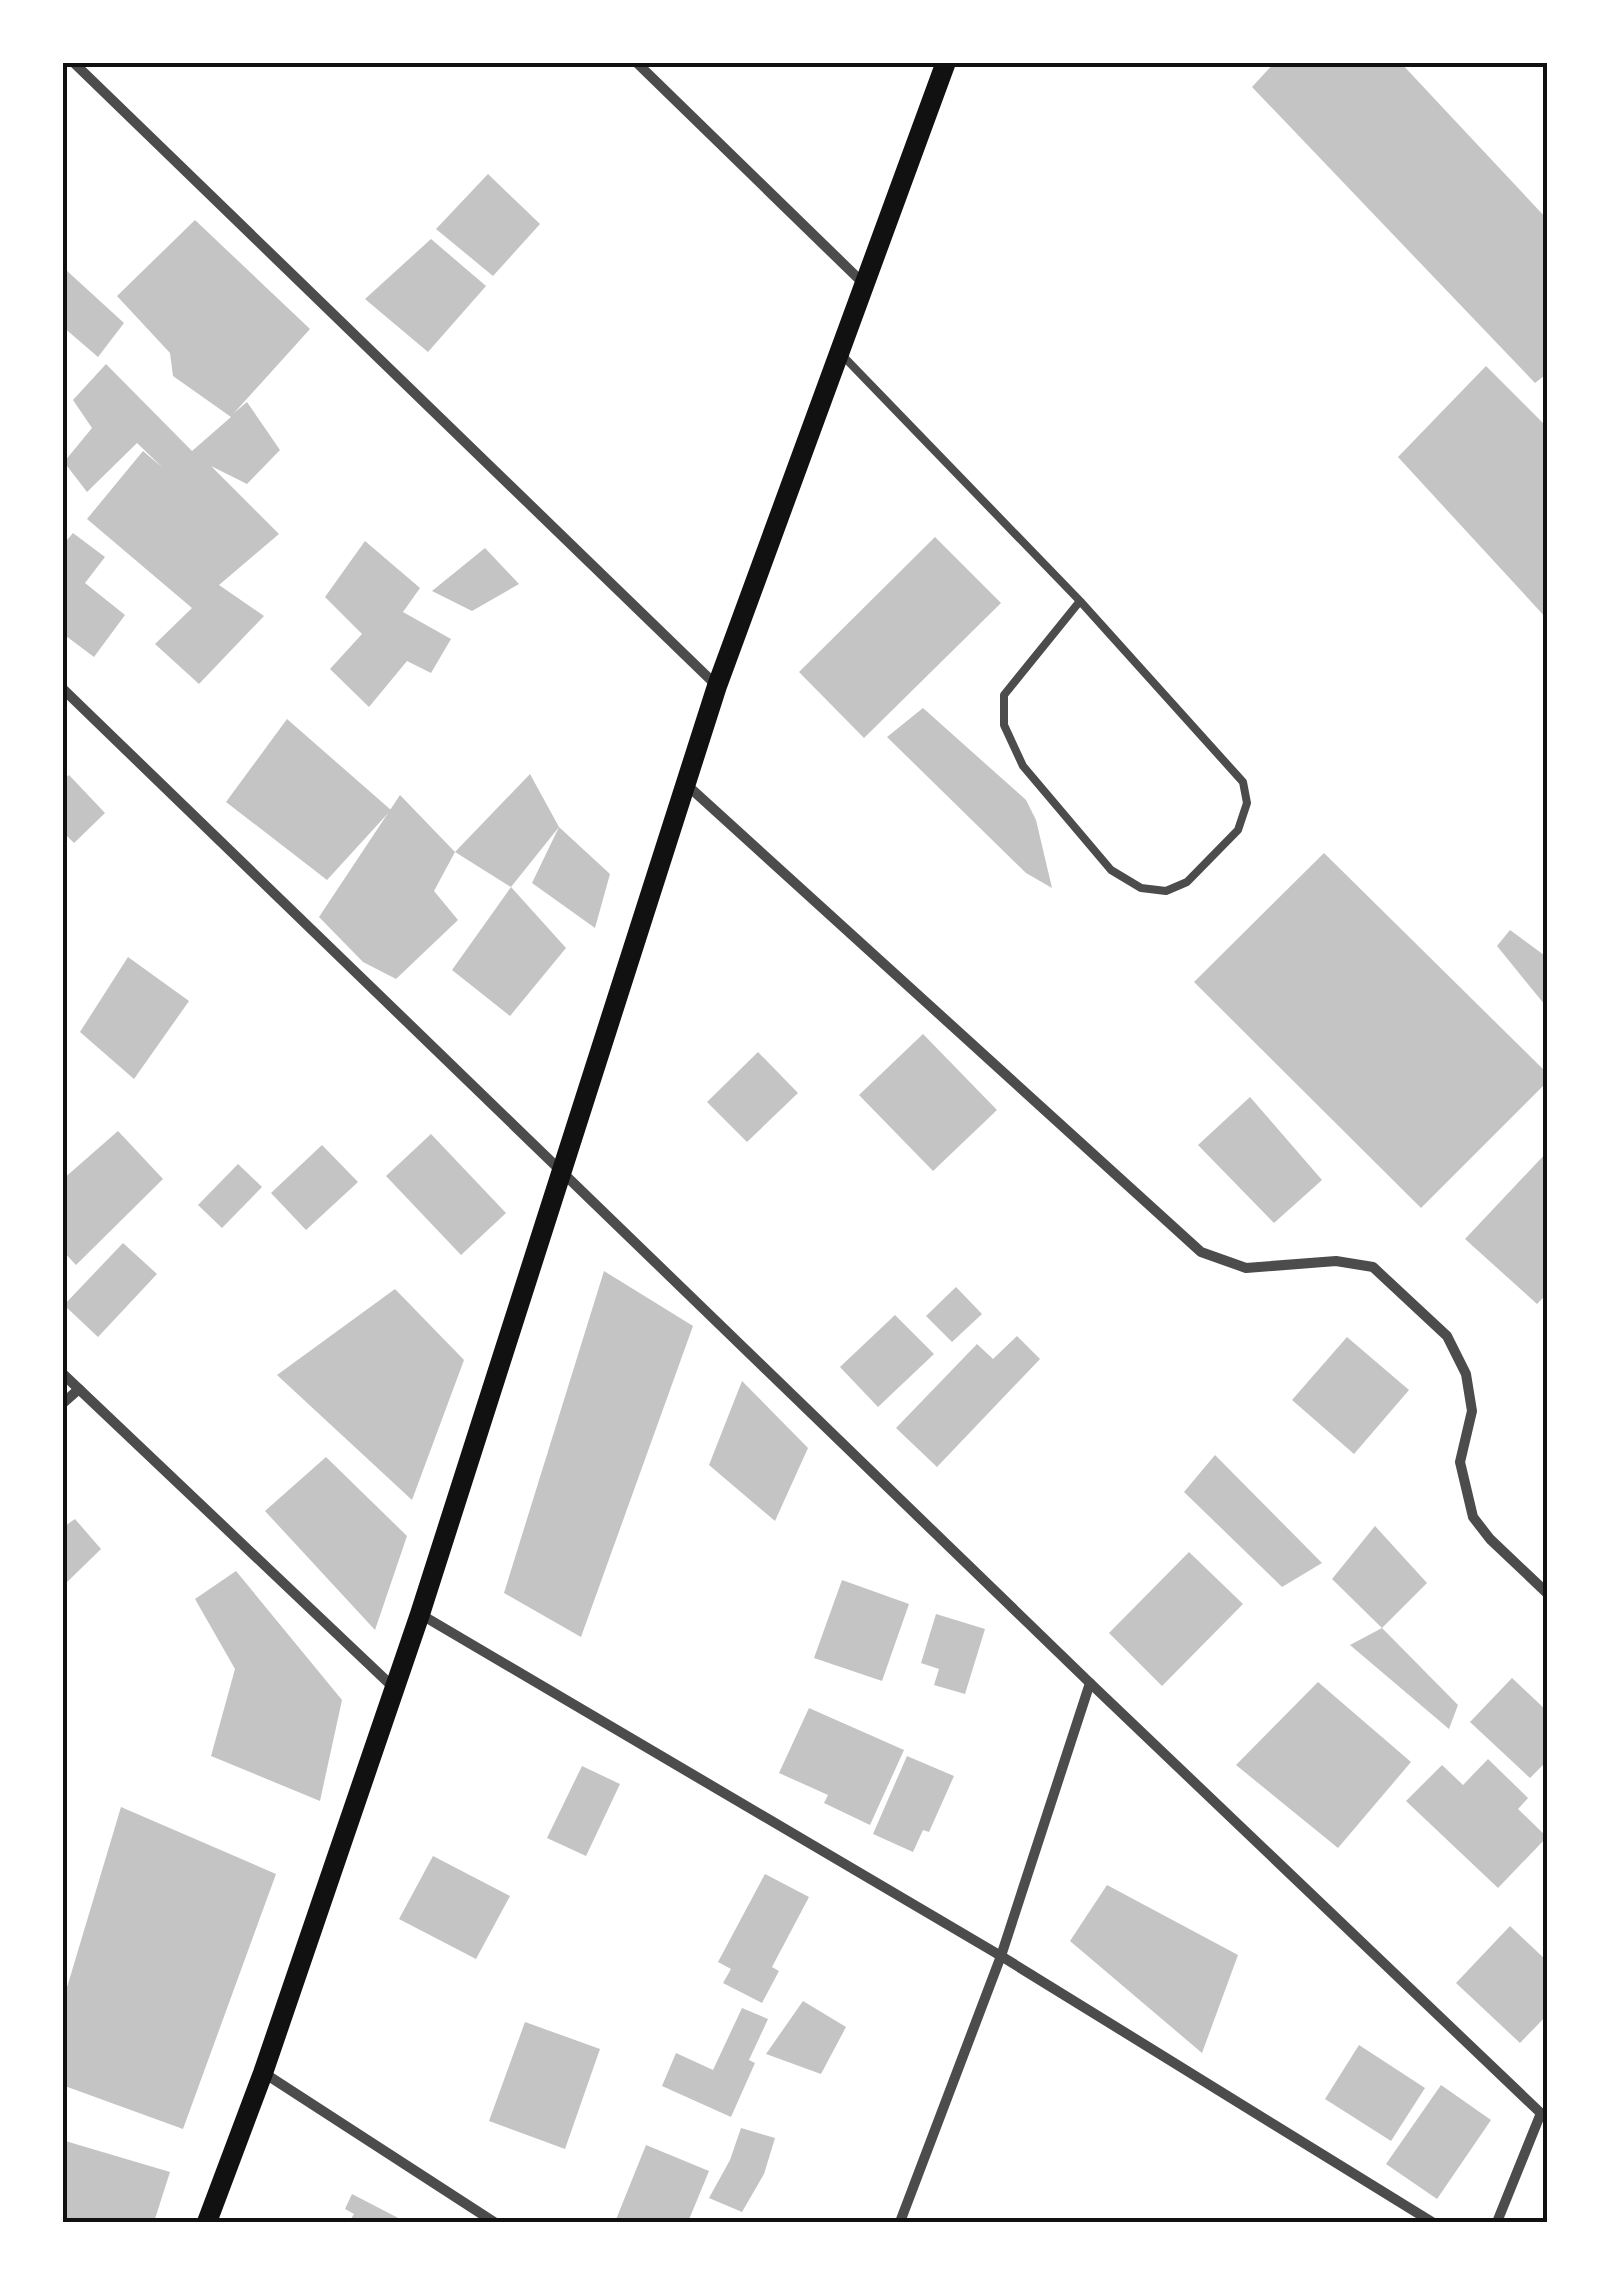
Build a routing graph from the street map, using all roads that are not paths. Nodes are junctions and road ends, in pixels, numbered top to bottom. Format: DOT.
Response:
graph roads {
  1 [pos="72,62"];
  2 [pos="636,62"];
  3 [pos="946,62"];
  4 [pos="864,284"];
  5 [pos="840,353"];
  6 [pos="1080,602"];
  7 [pos="718,686"];
  8 [pos="62,688"];
  9 [pos="686,785"];
  10 [pos="561,1172"];
  11 [pos="62,1373"];
  12 [pos="78,1389"];
  13 [pos="62,1404"];
  14 [pos="1548,1594"];
  15 [pos="420,1614"];
  16 [pos="1090,1683"];
  17 [pos="394,1687"];
  18 [pos="1001,1956"];
  19 [pos="263,2072"];
  20 [pos="1544,2116"];
  21 [pos="207,2222"];
  22 [pos="494,2222"];
  23 [pos="900,2222"];
  24 [pos="1432,2222"];
  25 [pos="1497,2222"];
  1 -- 7 [label="street"];
  2 -- 4 [label="street"];
  3 -- 4 [label="main road"];
  4 -- 5 [label="main road"];
  5 -- 6 [label="lane"];
  5 -- 7 [label="main road"];
  6 -- 6 [label="lane"];
  7 -- 9 [label="main road"];
  8 -- 10 [label="street"];
  9 -- 10 [label="main road"];
  9 -- 14 [label="street"];
  10 -- 15 [label="main road"];
  10 -- 16 [label="street"];
  11 -- 12 [label="street"];
  12 -- 13 [label="street"];
  12 -- 17 [label="street"];
  15 -- 17 [label="main road"];
  15 -- 18 [label="street"];
  16 -- 18 [label="street"];
  16 -- 20 [label="street"];
  17 -- 19 [label="main road"];
  18 -- 23 [label="street"];
  18 -- 24 [label="street"];
  19 -- 21 [label="main road"];
  19 -- 22 [label="street"];
  20 -- 25 [label="street"];
}
